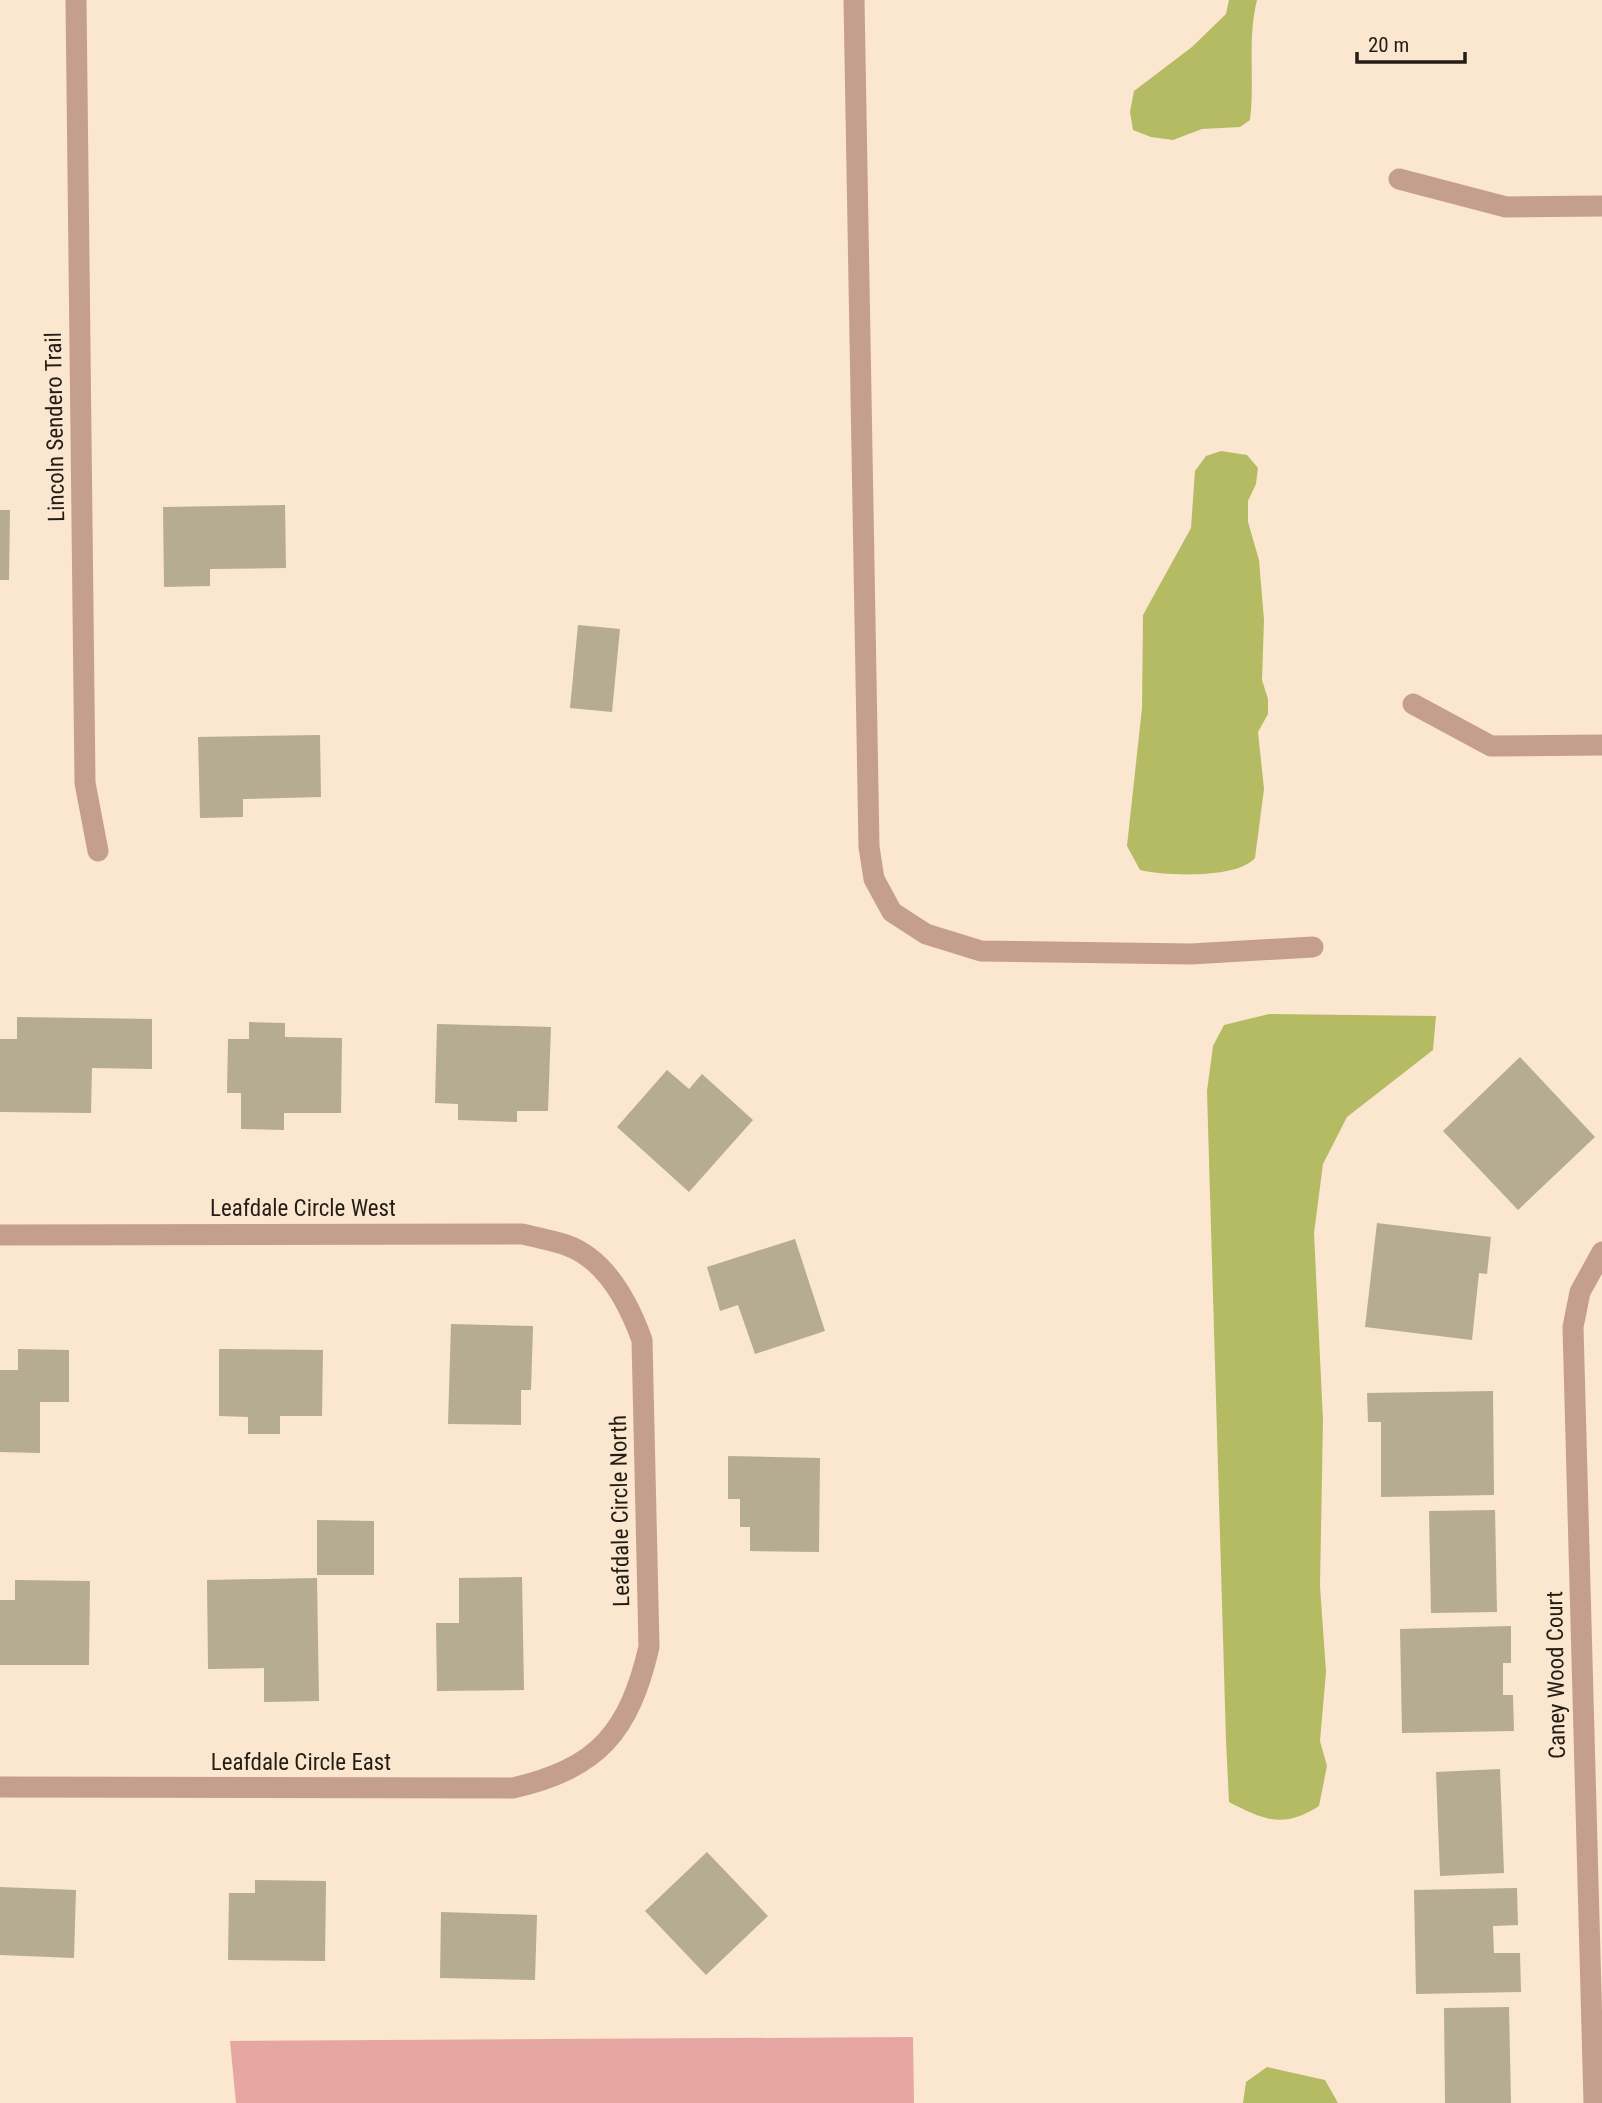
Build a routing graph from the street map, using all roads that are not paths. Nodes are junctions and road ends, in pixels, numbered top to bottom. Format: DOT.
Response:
graph roads {
  1 [pos="76,0"];
  2 [pos="854,0"];
  3 [pos="1399,179"];
  4 [pos="1602,206"];
  5 [pos="1413,704"];
  6 [pos="1602,745"];
  7 [pos="99,851"];
  8 [pos="1313,947"];
  9 [pos="0,1235"];
  10 [pos="1602,1252"];
  11 [pos="598,1265"];
  12 [pos="595,1754"];
  13 [pos="0,1787"];
  14 [pos="1594,2103"];
  1 -- 7 [label="street, Lincoln Sendero Trail"];
  2 -- 8 [label="street"];
  3 -- 4 [label="street"];
  5 -- 6 [label="street"];
  9 -- 11 [label="street, Leafdale Circle West"];
  10 -- 14 [label="street, Caney Wood Court"];
  11 -- 12 [label="street, Leafdale Circle North"];
  12 -- 13 [label="street, Leafdale Circle East"];
}
